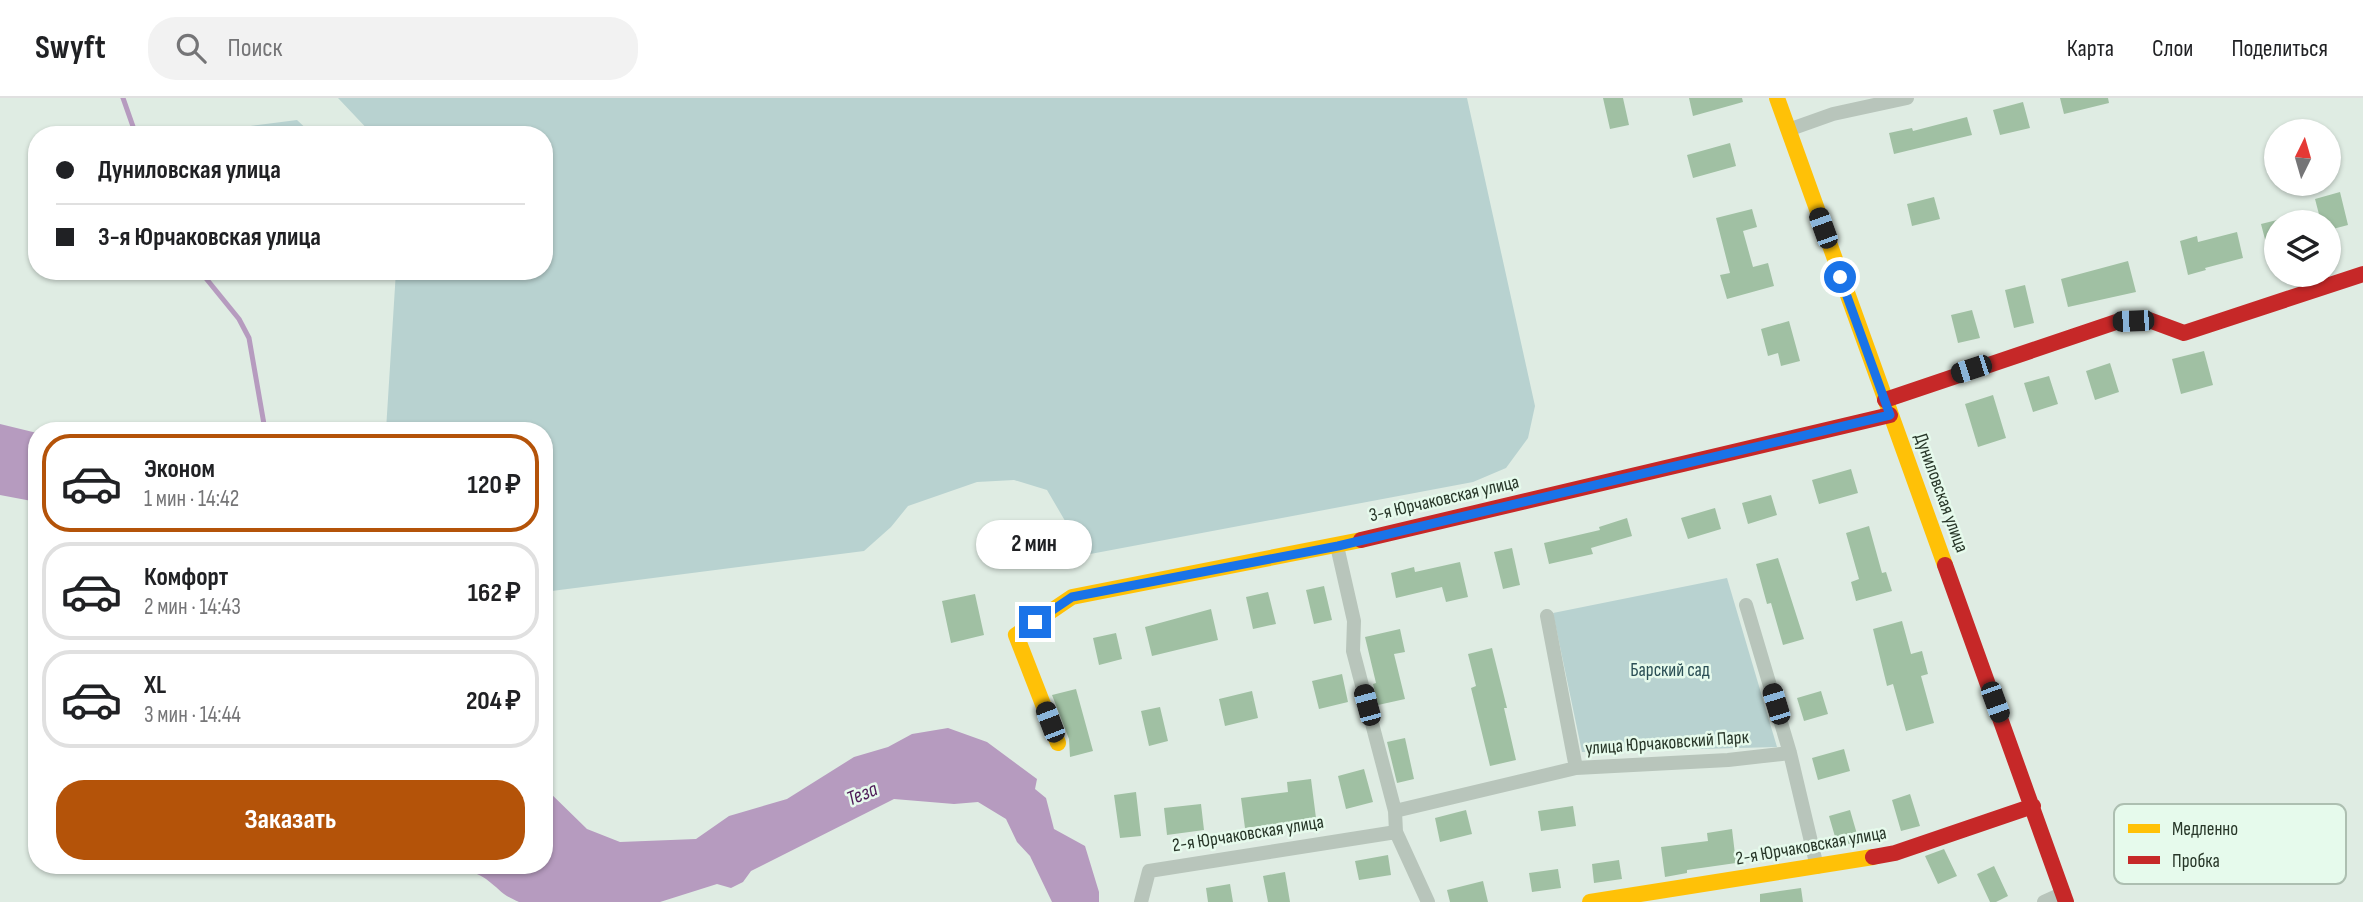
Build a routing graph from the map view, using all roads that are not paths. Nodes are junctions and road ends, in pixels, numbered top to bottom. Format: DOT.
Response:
graph roads {
  1 [pos="1777,98"];
  2 [pos="1907,98"];
  3 [pos="1788,130"];
  4 [pos="2363,274"];
  5 [pos="1887,407"];
  6 [pos="1338,546"];
  7 [pos="1746,605"];
  8 [pos="1546,617"];
  9 [pos="1058,743"];
  10 [pos="1790,753"];
  11 [pos="1576,768"];
  12 [pos="2033,806"];
  13 [pos="1395,811"];
  14 [pos="1396,832"];
  15 [pos="1817,867"];
  16 [pos="2065,897"];
  17 [pos="1141,902"];
  18 [pos="1428,902"];
  19 [pos="1590,902"];
  20 [pos="2044,902"];
  1 -- 3 [label="street, Дуниловская улица"];
  2 -- 3 [label="street"];
  3 -- 5 [label="street, Дуниловская улица"];
  4 -- 5 [label="street, 3-я Юрчаковская улица"];
  5 -- 6 [label="street, 3-я Юрчаковская улица"];
  5 -- 12 [label="street, Дуниловская улица"];
  6 -- 9 [label="street, 3-я Юрчаковская улица"];
  6 -- 13 [label="street"];
  7 -- 10 [label="street"];
  8 -- 11 [label="street, улица Юрчаковский Парк"];
  10 -- 11 [label="street, улица Юрчаковский Парк"];
  10 -- 15 [label="street"];
  11 -- 13 [label="street"];
  12 -- 15 [label="street, 2-я Юрчаковская улица"];
  12 -- 16 [label="street, Дуниловская улица"];
  13 -- 14 [label="street"];
  14 -- 17 [label="street, 2-я Юрчаковская улица"];
  14 -- 18 [label="street"];
  15 -- 19 [label="street, 2-я Юрчаковская улица"];
  16 -- 20 [label="street"];
}
